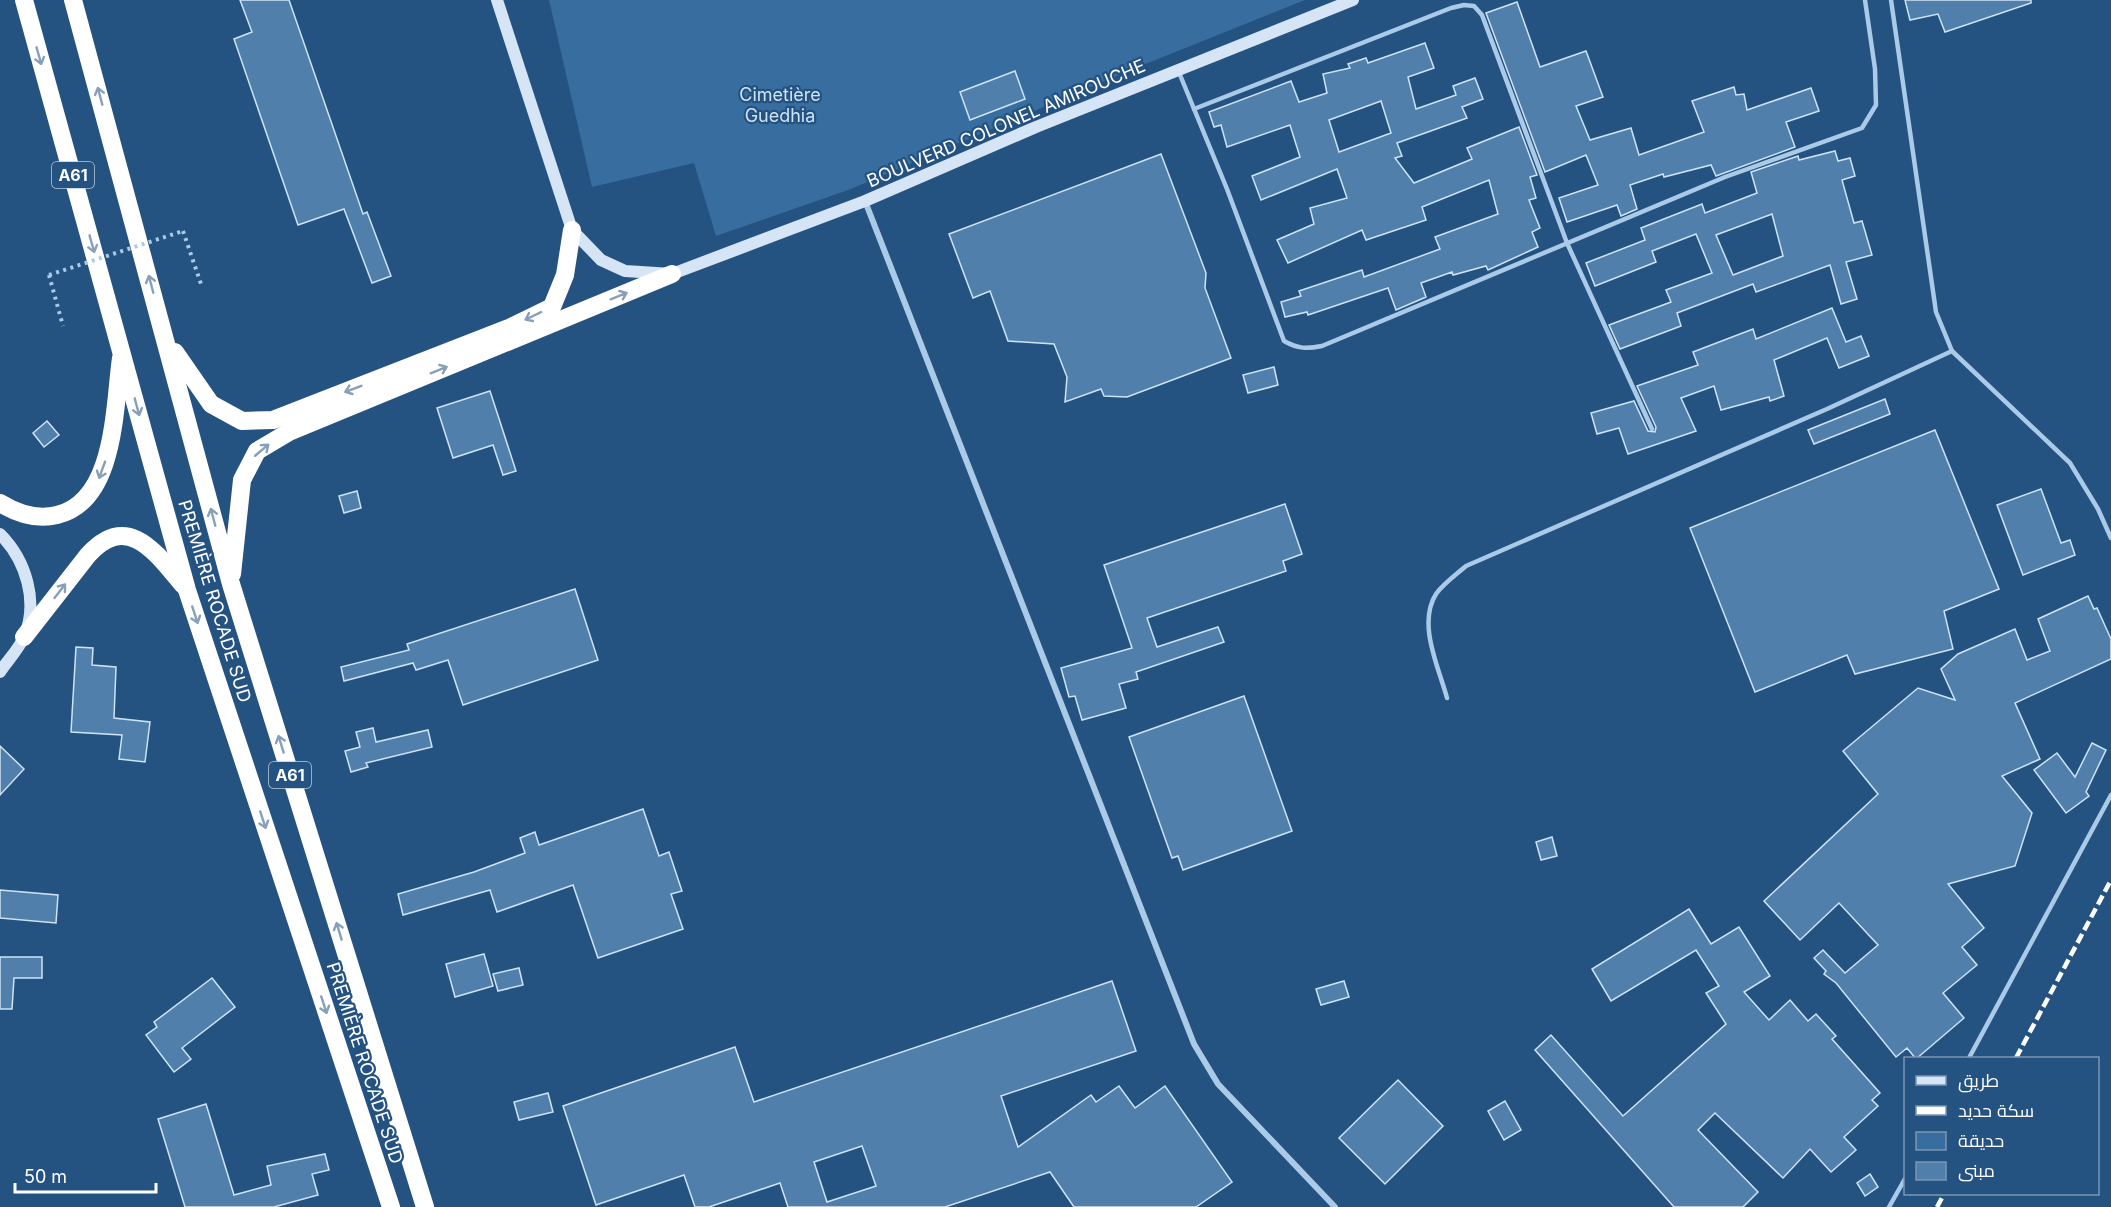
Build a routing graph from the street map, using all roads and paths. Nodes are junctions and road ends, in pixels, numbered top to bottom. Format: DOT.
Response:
graph roads {
  1 [pos="24,0"];
  2 [pos="73,0"];
  3 [pos="497,0"];
  4 [pos="1353,0"];
  5 [pos="1865,0"];
  6 [pos="1891,0"];
  7 [pos="1178,70"];
  8 [pos="1194,109"];
  9 [pos="866,201"];
  10 [pos="572,230"];
  11 [pos="1567,243"];
  12 [pos="672,274"];
  13 [pos="201,284"];
  14 [pos="63,326"];
  15 [pos="167,341"];
  16 [pos="122,350"];
  17 [pos="1952,351"];
  18 [pos="1652,429"];
  19 [pos="0,503"];
  20 [pos="0,534"];
  21 [pos="2111,538"];
  22 [pos="231,584"];
  23 [pos="187,590"];
  24 [pos="24,637"];
  25 [pos="0,672"];
  26 [pos="1447,698"];
  27 [pos="2111,795"];
  28 [pos="1970,1057"];
  29 [pos="1904,1179"];
  30 [pos="391,1207"];
  31 [pos="425,1207"];
  32 [pos="1335,1207"];
  33 [pos="1889,1207"];
  1 -- 16 [label="highway, PREMIÈRE ROCADE SUD / A61, one-way"];
  15 -- 2 [label="highway, PREMIÈRE ROCADE SUD / A61, one-way"];
  3 -- 10 [label="main road"];
  4 -- 7 [label="main road, BOULVERD COLONEL AMIROUCHE"];
  5 -- 11 [label="lane"];
  6 -- 17 [label="lane"];
  7 -- 8 [label="lane"];
  7 -- 9 [label="main road, BOULVERD COLONEL AMIROUCHE"];
  8 -- 11 [label="lane"];
  8 -- 11 [label="lane"];
  9 -- 12 [label="main road, BOULVERD COLONEL AMIROUCHE"];
  9 -- 32 [label="street"];
  10 -- 12 [label="main road"];
  10 -- 15 [label="highway, one-way"];
  11 -- 18 [label="lane"];
  22 -- 12 [label="highway, one-way"];
  13 -- 14 [label="path, bridge"];
  22 -- 15 [label="highway, PREMIÈRE ROCADE SUD / A61, one-way"];
  16 -- 19 [label="highway, one-way"];
  16 -- 23 [label="highway, PREMIÈRE ROCADE SUD / A61, one-way"];
  17 -- 21 [label="lane"];
  17 -- 26 [label="lane"];
  20 -- 24 [label="main road"];
  31 -- 22 [label="highway, PREMIÈRE ROCADE SUD / A61, one-way"];
  24 -- 23 [label="highway, one-way"];
  23 -- 30 [label="highway, PREMIÈRE ROCADE SUD / A61, one-way"];
  24 -- 25 [label="main road"];
  27 -- 28 [label="lane"];
  29 -- 33 [label="lane"];
}
